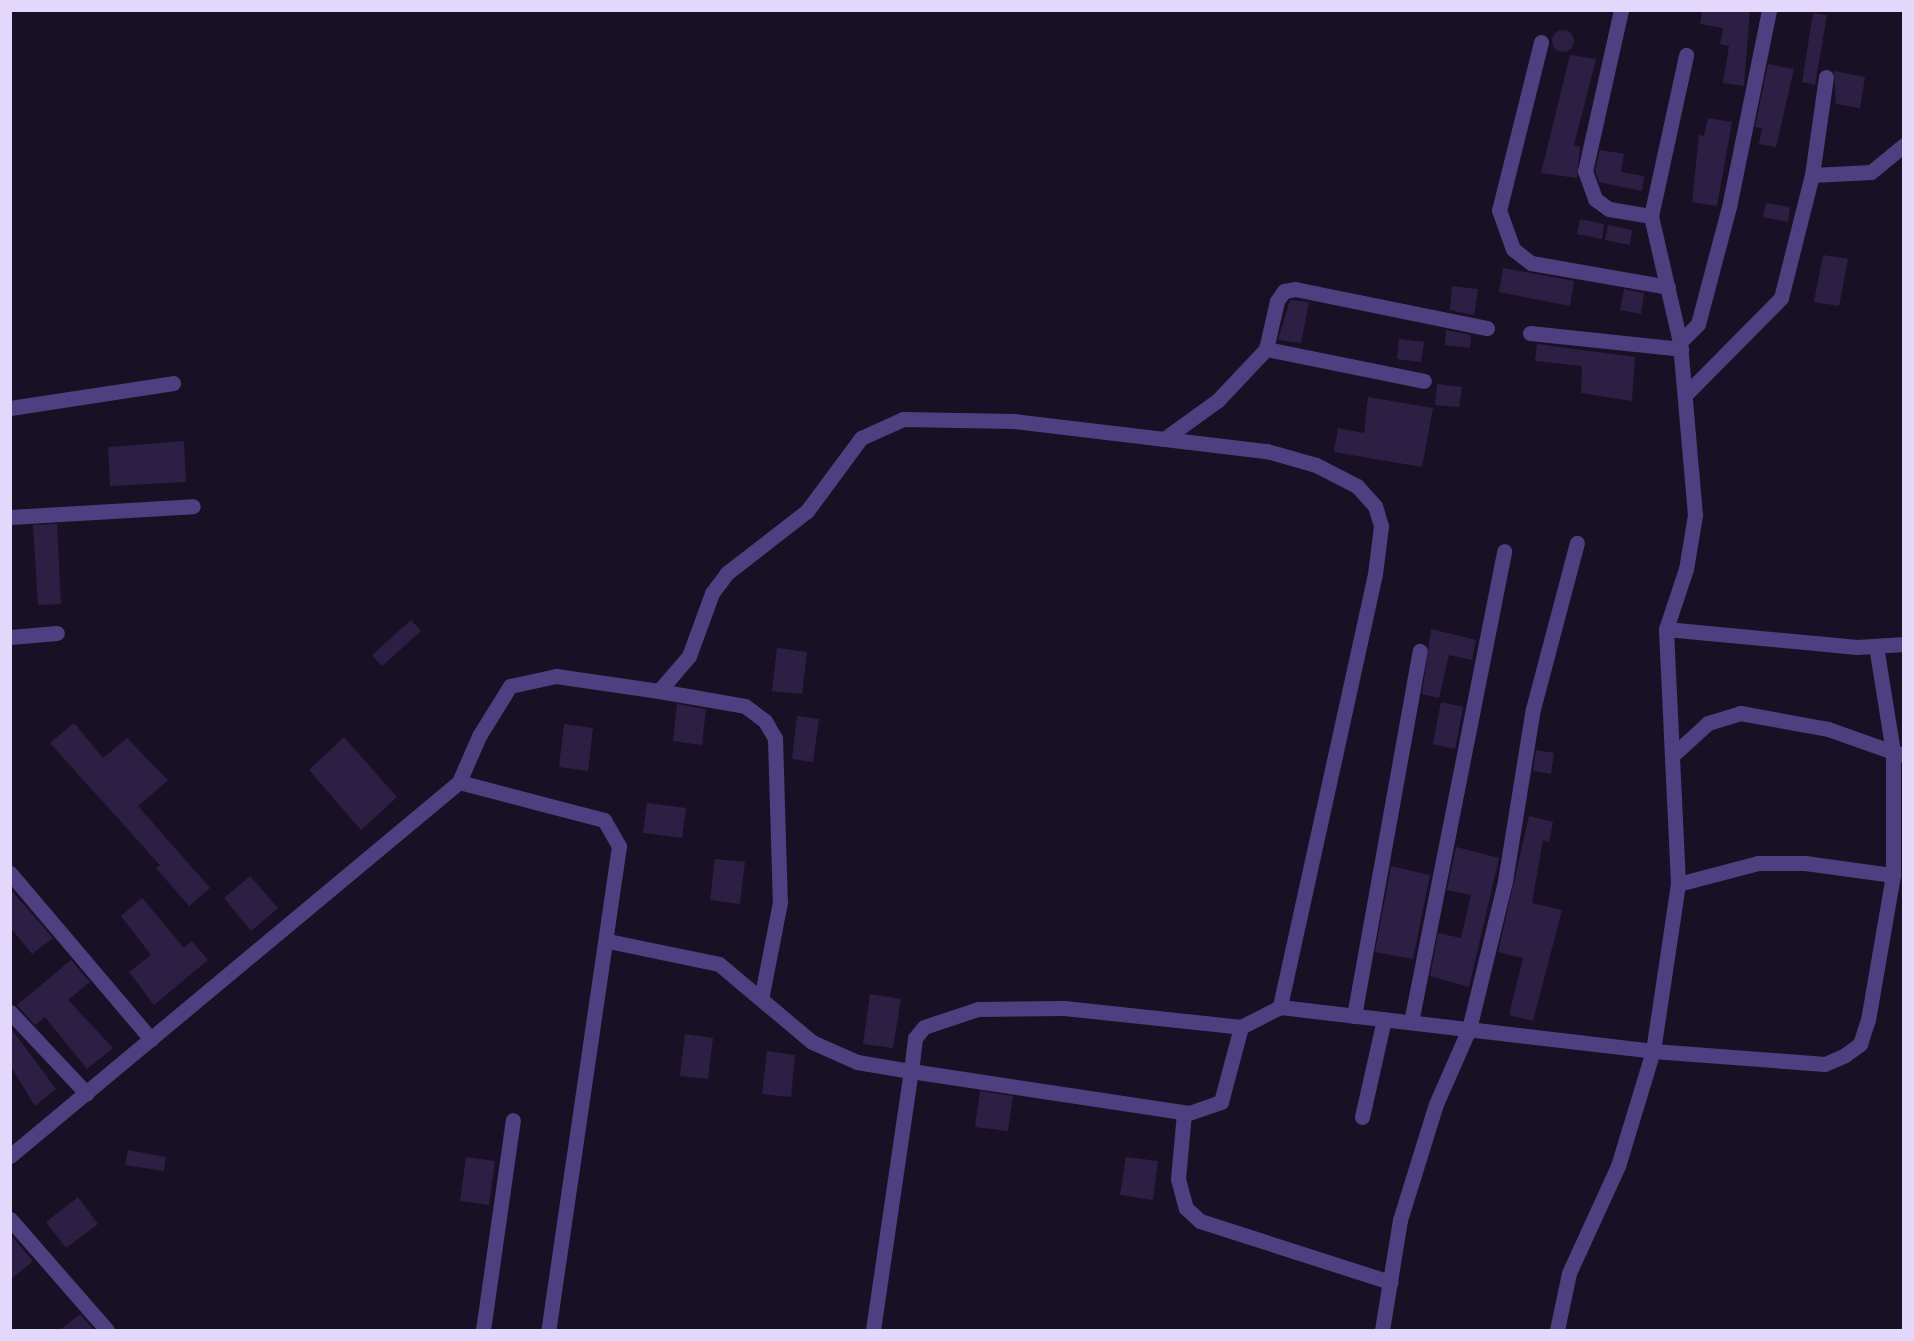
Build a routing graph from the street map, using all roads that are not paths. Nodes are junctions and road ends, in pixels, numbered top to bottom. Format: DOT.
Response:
graph roads {
  1 [pos="1621,10"];
  2 [pos="1769,10"];
  3 [pos="1541,42"];
  4 [pos="1686,55"];
  5 [pos="1827,77"];
  6 [pos="1904,145"];
  7 [pos="1812,175"];
  8 [pos="1651,216"];
  9 [pos="1668,287"];
  10 [pos="1487,328"];
  11 [pos="1530,333"];
  12 [pos="1681,345"];
  13 [pos="1266,349"];
  14 [pos="1424,381"];
  15 [pos="172,383"];
  16 [pos="1686,394"];
  17 [pos="10,408"];
  18 [pos="1164,439"];
  19 [pos="193,507"];
  20 [pos="10,518"];
  21 [pos="1577,543"];
  22 [pos="1504,551"];
  23 [pos="1666,629"];
  24 [pos="57,633"];
  25 [pos="10,637"];
  26 [pos="1904,644"];
  27 [pos="1876,646"];
  28 [pos="1420,651"];
  29 [pos="659,691"];
  30 [pos="1898,754"];
  31 [pos="1673,755"];
  32 [pos="459,782"];
  33 [pos="10,873"];
  34 [pos="1893,875"];
  35 [pos="1678,884"];
  36 [pos="608,941"];
  37 [pos="762,995"];
  38 [pos="1280,1007"];
  39 [pos="10,1012"];
  40 [pos="1354,1016"];
  41 [pos="1384,1019"];
  42 [pos="1411,1022"];
  43 [pos="1241,1027"];
  44 [pos="1469,1029"];
  45 [pos="150,1039"];
  46 [pos="1653,1051"];
  47 [pos="911,1071"];
  48 [pos="87,1094"];
  49 [pos="1184,1113"];
  50 [pos="1362,1117"];
  51 [pos="513,1120"];
  52 [pos="10,1156"];
  53 [pos="10,1219"];
  54 [pos="1390,1282"];
  55 [pos="107,1330"];
  56 [pos="483,1330"];
  57 [pos="548,1330"];
  58 [pos="873,1330"];
  59 [pos="1382,1330"];
  60 [pos="1557,1330"];
  1 -- 8 [label="street"];
  2 -- 12 [label="street"];
  3 -- 9 [label="street"];
  4 -- 8 [label="street"];
  5 -- 7 [label="street"];
  6 -- 7 [label="street"];
  7 -- 16 [label="street"];
  8 -- 9 [label="street"];
  9 -- 12 [label="street"];
  10 -- 13 [label="street"];
  11 -- 12 [label="street"];
  12 -- 16 [label="street"];
  13 -- 14 [label="street"];
  13 -- 18 [label="street"];
  15 -- 17 [label="street"];
  16 -- 23 [label="street"];
  18 -- 29 [label="street"];
  18 -- 38 [label="street"];
  19 -- 20 [label="street"];
  21 -- 44 [label="street"];
  22 -- 42 [label="street"];
  23 -- 27 [label="street"];
  23 -- 31 [label="street"];
  24 -- 25 [label="street"];
  26 -- 27 [label="street"];
  27 -- 30 [label="street"];
  28 -- 40 [label="street"];
  29 -- 32 [label="street"];
  29 -- 37 [label="street"];
  30 -- 31 [label="street"];
  30 -- 34 [label="street"];
  31 -- 35 [label="street"];
  32 -- 36 [label="street"];
  32 -- 45 [label="street"];
  33 -- 45 [label="street"];
  34 -- 35 [label="street"];
  34 -- 46 [label="street"];
  35 -- 46 [label="street"];
  36 -- 37 [label="street"];
  36 -- 57 [label="street"];
  37 -- 47 [label="street"];
  38 -- 40 [label="street"];
  38 -- 43 [label="street"];
  39 -- 48 [label="street"];
  40 -- 41 [label="street"];
  41 -- 42 [label="street"];
  41 -- 50 [label="street"];
  42 -- 44 [label="street"];
  43 -- 47 [label="street"];
  43 -- 49 [label="street"];
  44 -- 46 [label="street"];
  44 -- 54 [label="street"];
  45 -- 48 [label="street"];
  46 -- 60 [label="street"];
  47 -- 49 [label="street"];
  47 -- 58 [label="street"];
  48 -- 52 [label="street"];
  49 -- 54 [label="street"];
  51 -- 56 [label="street"];
  53 -- 55 [label="street"];
  54 -- 59 [label="street"];
}
